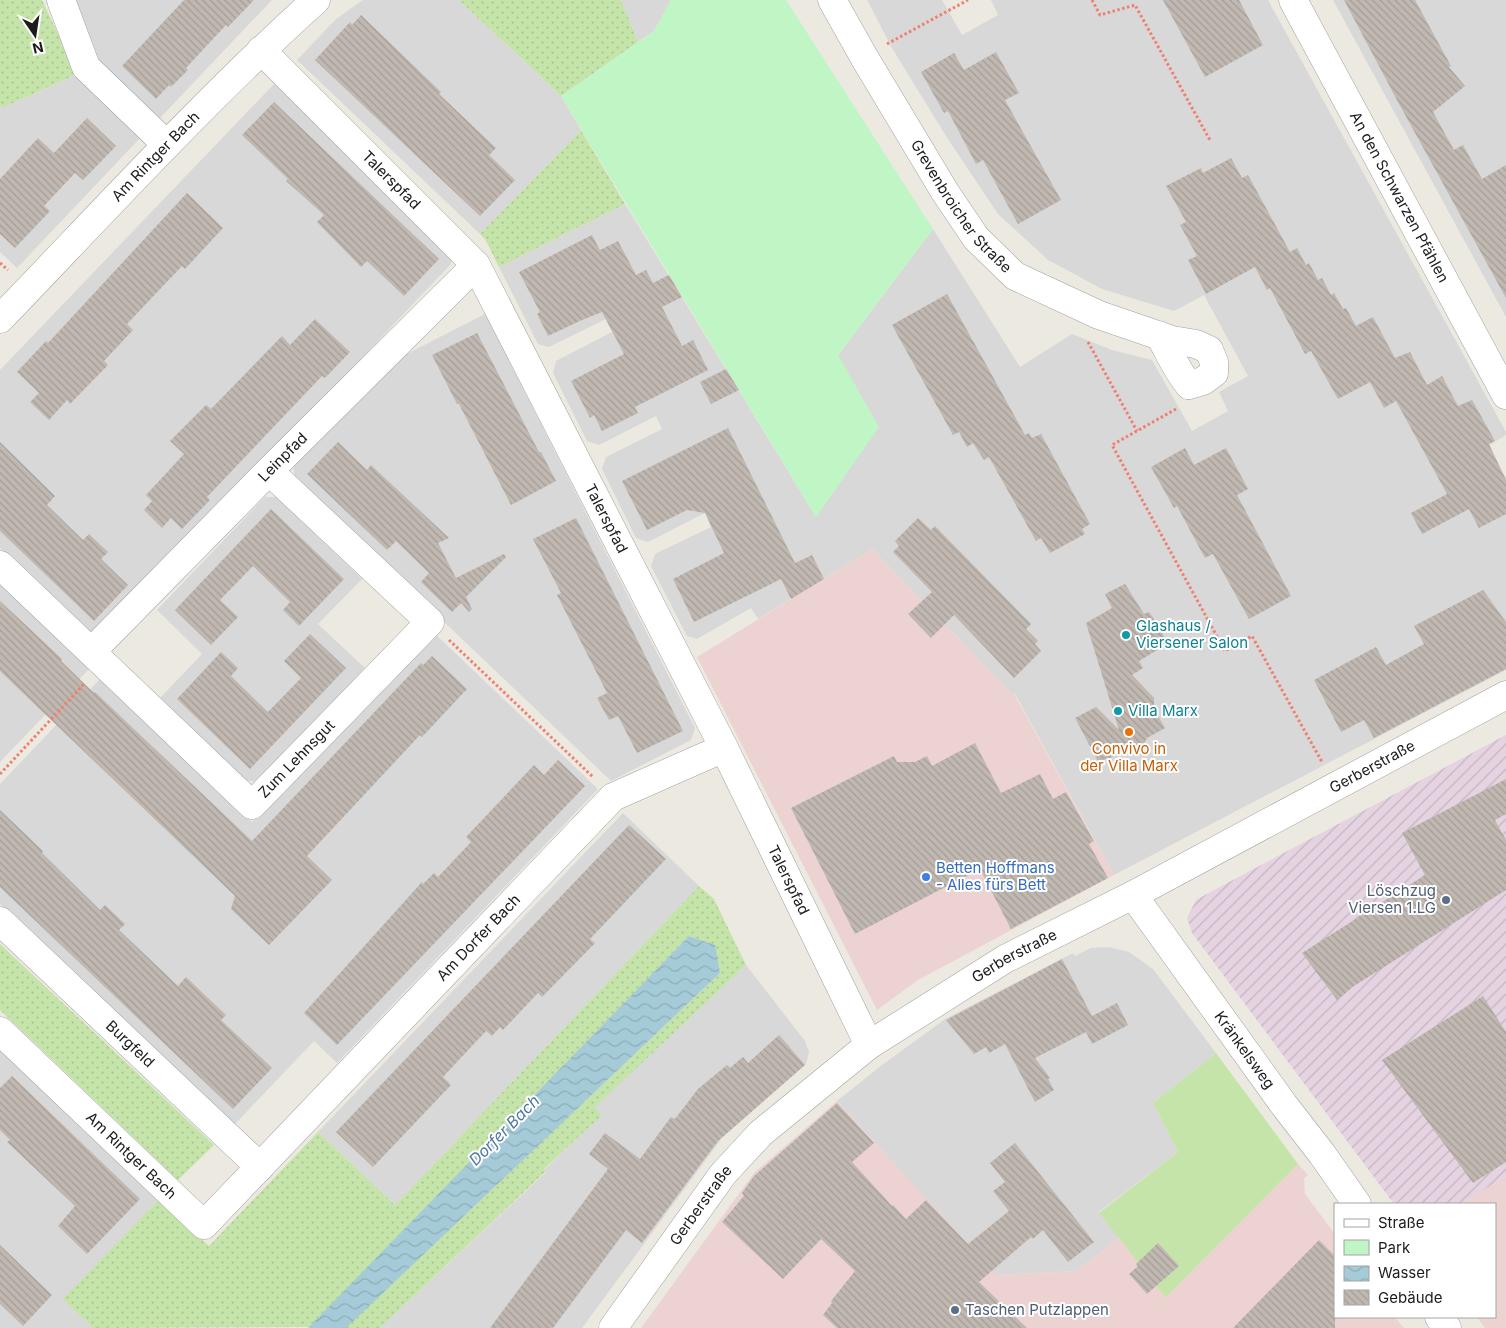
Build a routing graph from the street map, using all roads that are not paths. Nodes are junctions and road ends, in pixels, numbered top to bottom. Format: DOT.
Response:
graph roads {
  1 [pos="61,0"];
  2 [pos="316,0"];
  3 [pos="832,0"];
  4 [pos="1293,0"];
  5 [pos="261,50"];
  6 [pos="167,145"];
  7 [pos="476,266"];
  8 [pos="0,319"];
  9 [pos="1196,383"];
  10 [pos="1506,394"];
  11 [pos="269,471"];
  12 [pos="0,565"];
  13 [pos="98,657"];
  14 [pos="1506,695"];
  15 [pos="724,748"];
  16 [pos="1133,895"];
  17 [pos="0,922"];
  18 [pos="0,1031"];
  19 [pos="869,1045"];
  20 [pos="260,1167"];
  21 [pos="1356,1203"];
  22 [pos="612,1328"];
  1 -- 6 [label="street"];
  2 -- 5 [label="street, Am Rintger Bach"];
  3 -- 9 [label="street, Grevenbroicher Straße"];
  4 -- 10 [label="street, An den Schwarzen Pfählen"];
  5 -- 6 [label="street, Am Rintger Bach"];
  5 -- 7 [label="street, Talerspfad"];
  6 -- 8 [label="street, Am Rintger Bach"];
  7 -- 11 [label="street, Leinpfad"];
  7 -- 15 [label="street, Talerspfad"];
  11 -- 13 [label="street, Leinpfad"];
  11 -- 13 [label="street, Zum Lehnsgut"];
  12 -- 13 [label="street, Zum Lehnsgut"];
  14 -- 16 [label="street, Gerberstraße"];
  15 -- 19 [label="street, Talerspfad"];
  15 -- 20 [label="street, Am Dorfer Bach"];
  16 -- 19 [label="street, Gerberstraße"];
  16 -- 21 [label="street, Kränkelsweg"];
  17 -- 20 [label="street, Burgfeld"];
  18 -- 20 [label="street, Am Rintger Bach"];
  19 -- 22 [label="street, Gerberstraße"];
}
